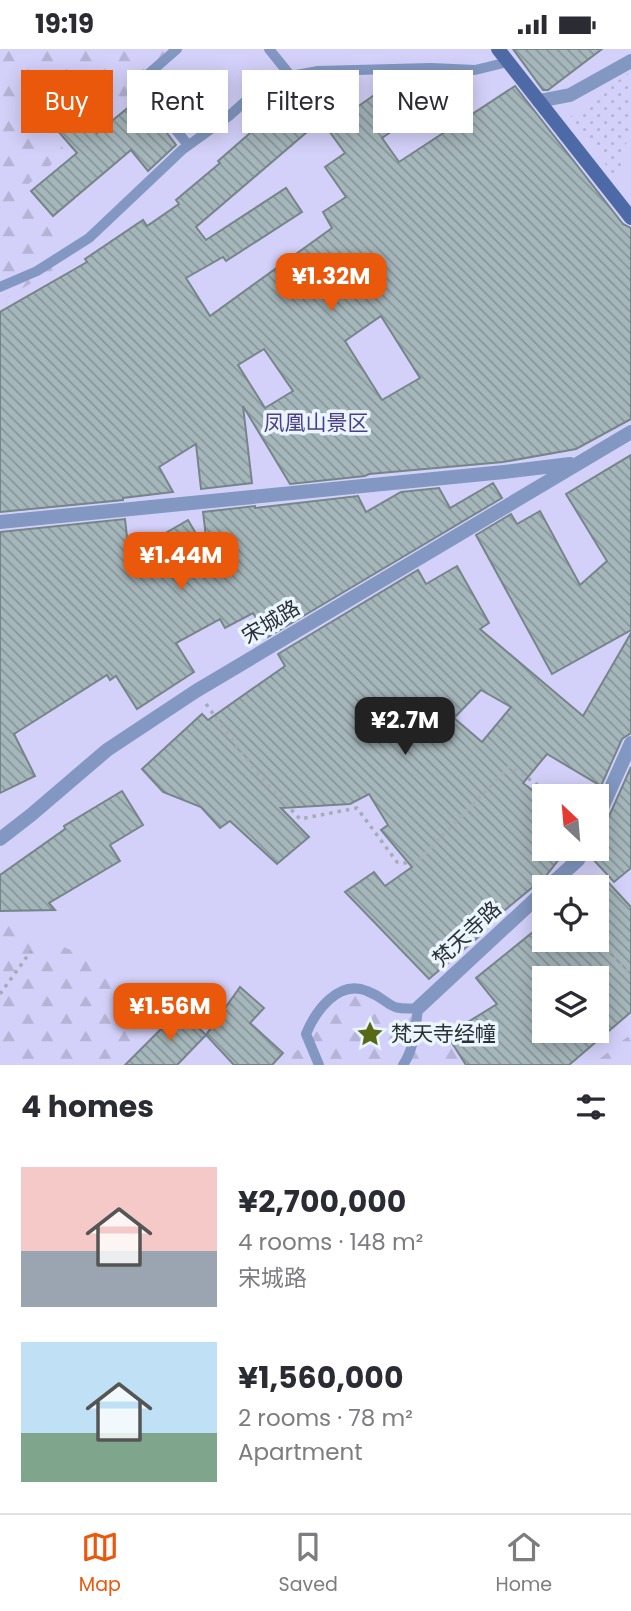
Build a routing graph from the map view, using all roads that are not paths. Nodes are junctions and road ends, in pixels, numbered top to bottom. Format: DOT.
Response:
graph roads {
  1 [pos="177,49"];
  2 [pos="269,49"];
  3 [pos="498,49"];
  4 [pos="631,61"];
  5 [pos="508,62"];
  6 [pos="286,70"];
  7 [pos="340,70"];
  8 [pos="539,101"];
  9 [pos="242,104"];
  10 [pos="188,145"];
  11 [pos="631,218"];
  12 [pos="0,287"];
  13 [pos="631,432"];
  14 [pos="578,463"];
  15 [pos="0,522"];
  16 [pos="631,743"];
  17 [pos="609,792"];
  18 [pos="0,839"];
  19 [pos="577,861"];
  20 [pos="561,875"];
  21 [pos="532,902"];
  22 [pos="418,1008"];
  23 [pos="319,1065"];
  24 [pos="403,1065"];
  1 -- 10 [label="lane"];
  2 -- 6 [label="lane"];
  3 -- 5 [label="street"];
  4 -- 8 [label="street"];
  5 -- 7 [label="lane"];
  5 -- 8 [label="street"];
  8 -- 11 [label="street"];
  9 -- 10 [label="lane"];
  10 -- 12 [label="lane"];
  13 -- 14 [label="street, 宋城路"];
  14 -- 15 [label="street, 宋城路"];
  14 -- 18 [label="street, 宋城路"];
  16 -- 17 [label="street"];
  19 -- 20 [label="street, 梵天寺路"];
  21 -- 22 [label="street, 梵天寺路"];
  22 -- 23 [label="lane"];
  22 -- 24 [label="lane"];
}
